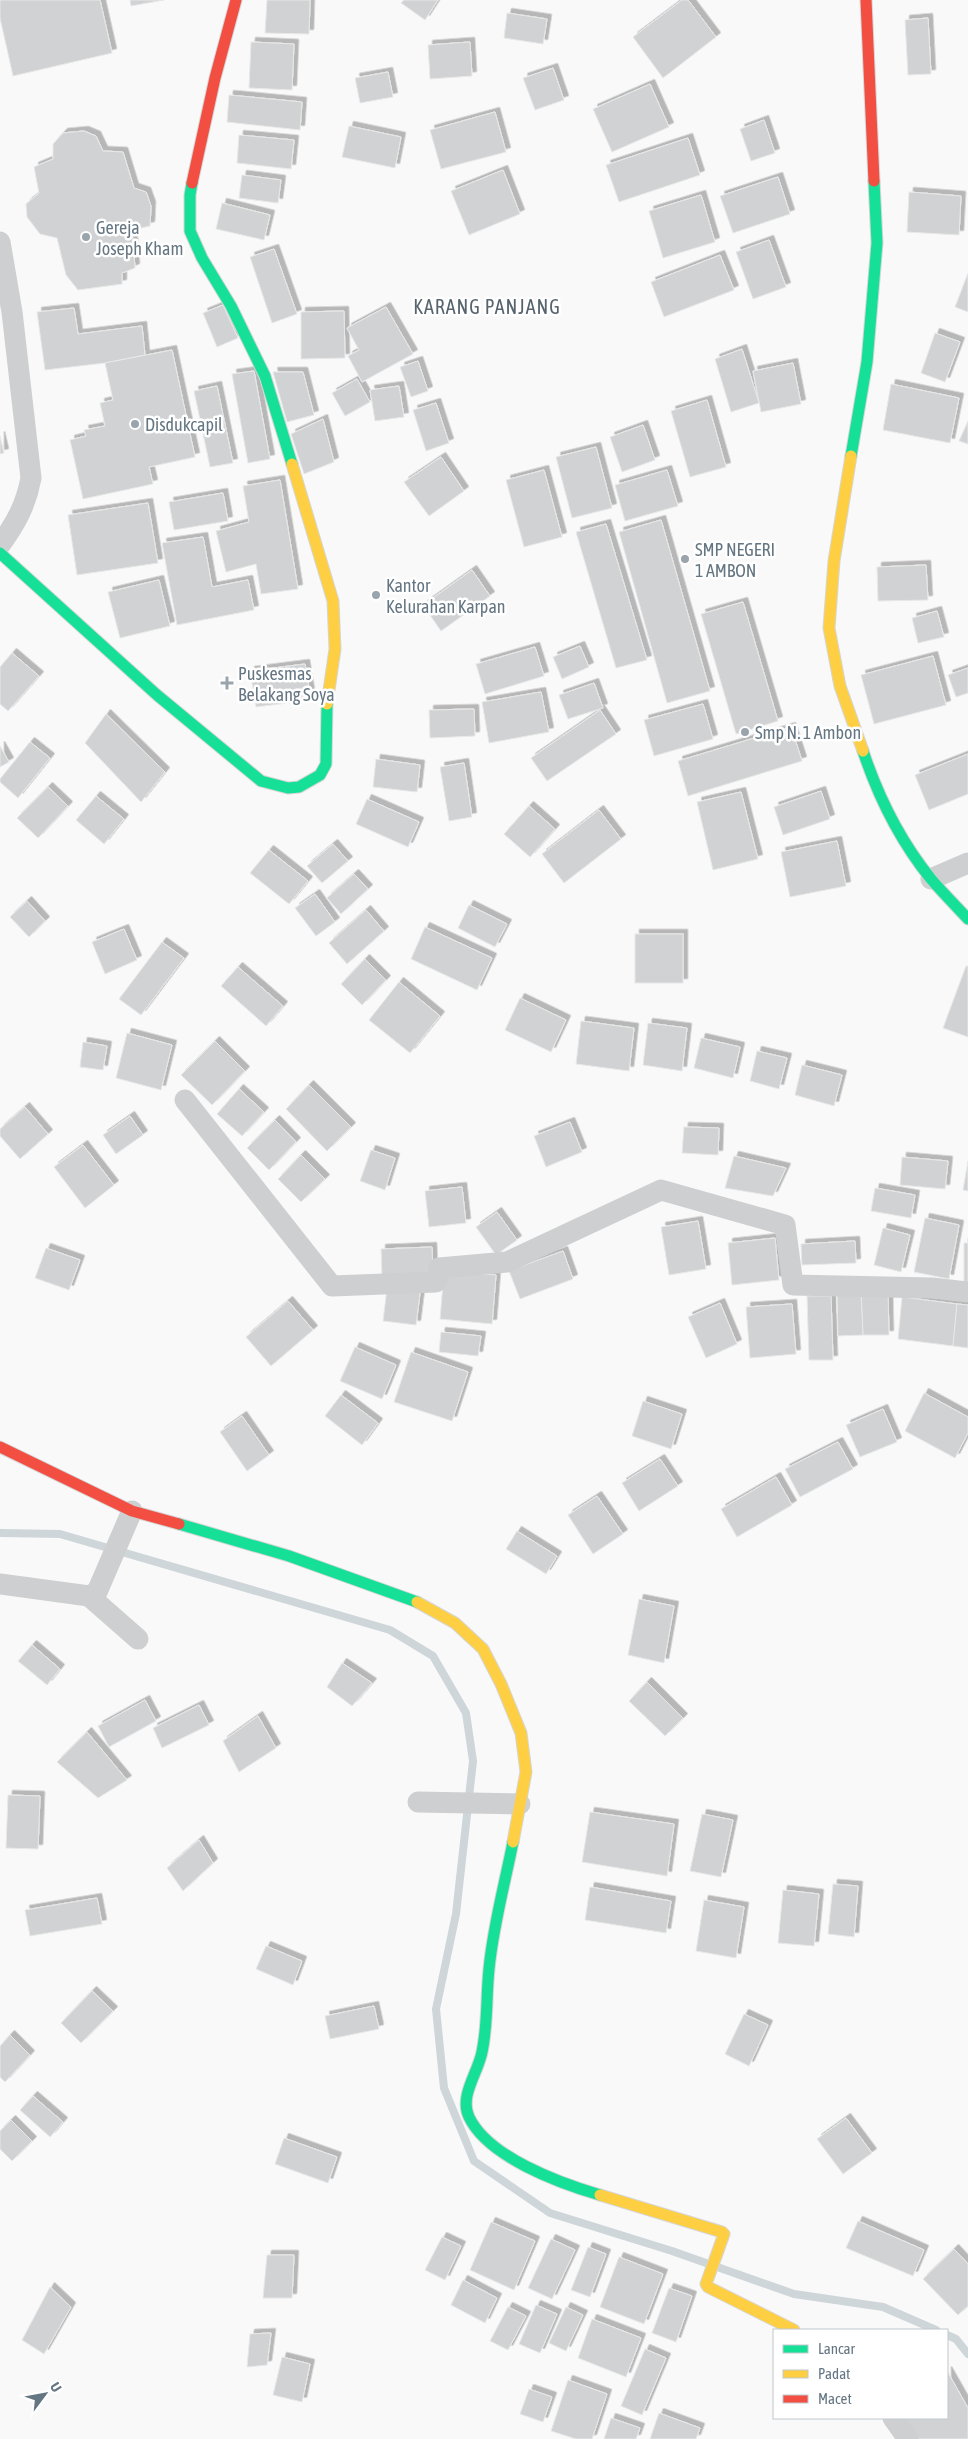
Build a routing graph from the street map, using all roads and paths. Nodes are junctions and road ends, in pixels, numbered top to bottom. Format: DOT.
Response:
graph roads {
  1 [pos="236,0"];
  2 [pos="866,0"];
  3 [pos="0,242"];
  4 [pos="0,545"];
  5 [pos="0,553"];
  6 [pos="968,863"];
  7 [pos="931,879"];
  8 [pos="968,919"];
  9 [pos="185,1100"];
  10 [pos="968,1292"];
  11 [pos="0,1447"];
  12 [pos="132,1511"];
  13 [pos="0,1584"];
  14 [pos="95,1589"];
  15 [pos="138,1639"];
  16 [pos="418,1802"];
  17 [pos="520,1804"];
  18 [pos="792,2329"];
  19 [pos="894,2419"];
  20 [pos="908,2439"];
  1 -- 5 [label="street"];
  2 -- 7 [label="street"];
  3 -- 4 [label="street"];
  6 -- 7 [label="street"];
  7 -- 8 [label="street"];
  9 -- 10 [label="street"];
  11 -- 12 [label="street"];
  12 -- 14 [label="street"];
  12 -- 17 [label="street"];
  13 -- 14 [label="street"];
  14 -- 15 [label="street"];
  16 -- 17 [label="street"];
  17 -- 18 [label="street"];
  19 -- 20 [label="street"];
}
